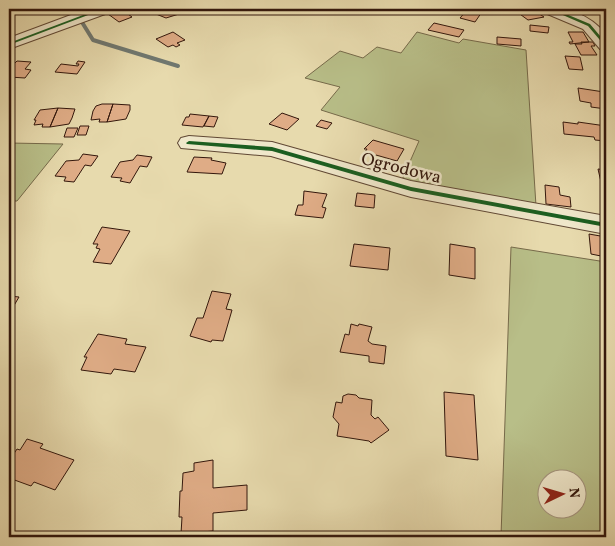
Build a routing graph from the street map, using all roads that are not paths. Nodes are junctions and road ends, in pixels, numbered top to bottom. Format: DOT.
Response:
graph roads {
  1 [pos="102,9"];
  2 [pos="550,9"];
  3 [pos="598,25"];
  4 [pos="9,44"];
  5 [pos="606,45"];
  6 [pos="189,143"];
  7 [pos="606,225"];
  1 -- 4 [label="street"];
  2 -- 3 [label="street"];
  3 -- 5 [label="street"];
  6 -- 7 [label="street, Ogrodowa"];
}
